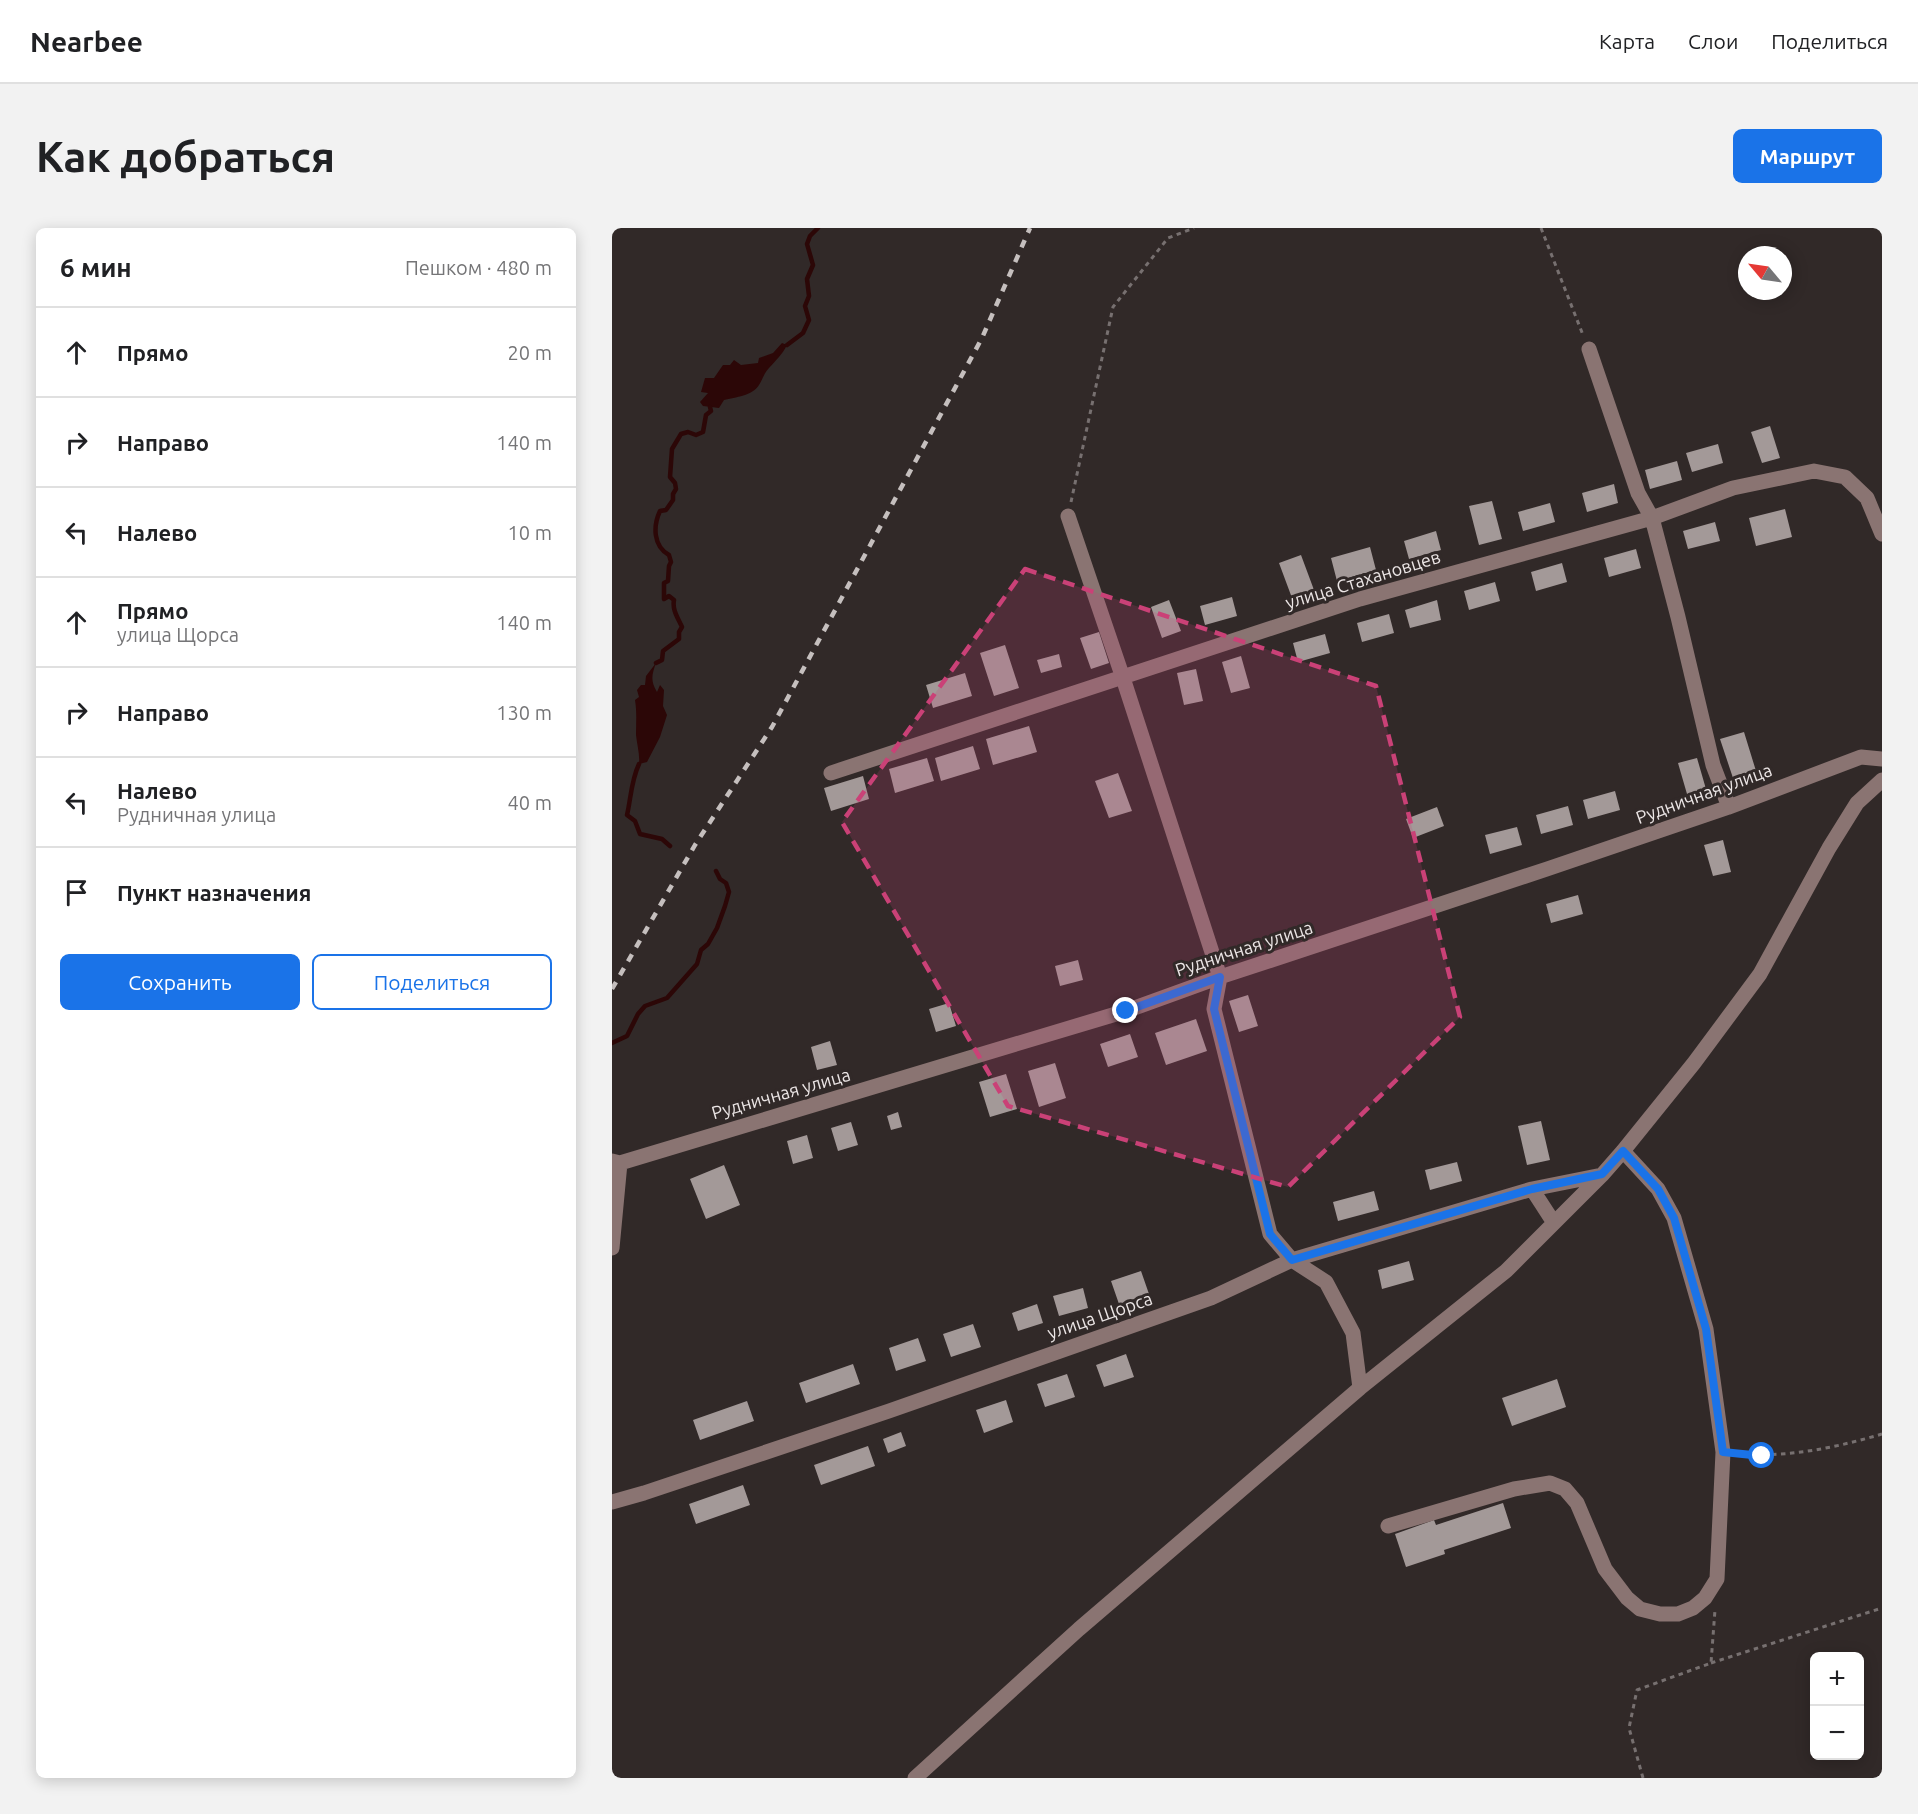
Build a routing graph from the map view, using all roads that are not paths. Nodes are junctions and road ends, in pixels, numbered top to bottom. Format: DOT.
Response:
graph roads {
  1 [pos="1589,349"];
  2 [pos="1068,516"];
  3 [pos="1652,518"];
  4 [pos="1882,534"];
  5 [pos="1123,678"];
  6 [pos="1882,759"];
  7 [pos="831,773"];
  8 [pos="1882,780"];
  9 [pos="1729,807"];
  10 [pos="1220,977"];
  11 [pos="1623,1151"];
  12 [pos="616,1162"];
  13 [pos="1602,1174"];
  14 [pos="1532,1189"];
  15 [pos="1554,1223"];
  16 [pos="612,1248"];
  17 [pos="1292,1260"];
  18 [pos="1360,1388"];
  19 [pos="612,1502"];
  20 [pos="1388,1526"];
  21 [pos="915,1778"];
  1 -- 3 [label="street"];
  2 -- 5 [label="street"];
  3 -- 4 [label="street, улица Стахановцев"];
  3 -- 5 [label="street, улица Стахановцев"];
  3 -- 9 [label="street"];
  5 -- 7 [label="street, улица Стахановцев"];
  5 -- 10 [label="street"];
  6 -- 9 [label="street, Рудничная улица"];
  8 -- 11 [label="street"];
  9 -- 10 [label="street, Рудничная улица"];
  10 -- 12 [label="street, Рудничная улица"];
  10 -- 17 [label="street"];
  11 -- 13 [label="street"];
  11 -- 20 [label="street"];
  12 -- 16 [label="street"];
  13 -- 14 [label="street, улица Щорса"];
  13 -- 15 [label="street"];
  14 -- 15 [label="street"];
  14 -- 17 [label="street, улица Щорса"];
  15 -- 18 [label="street"];
  17 -- 18 [label="street"];
  17 -- 19 [label="street, улица Щорса"];
  18 -- 21 [label="street"];
}
